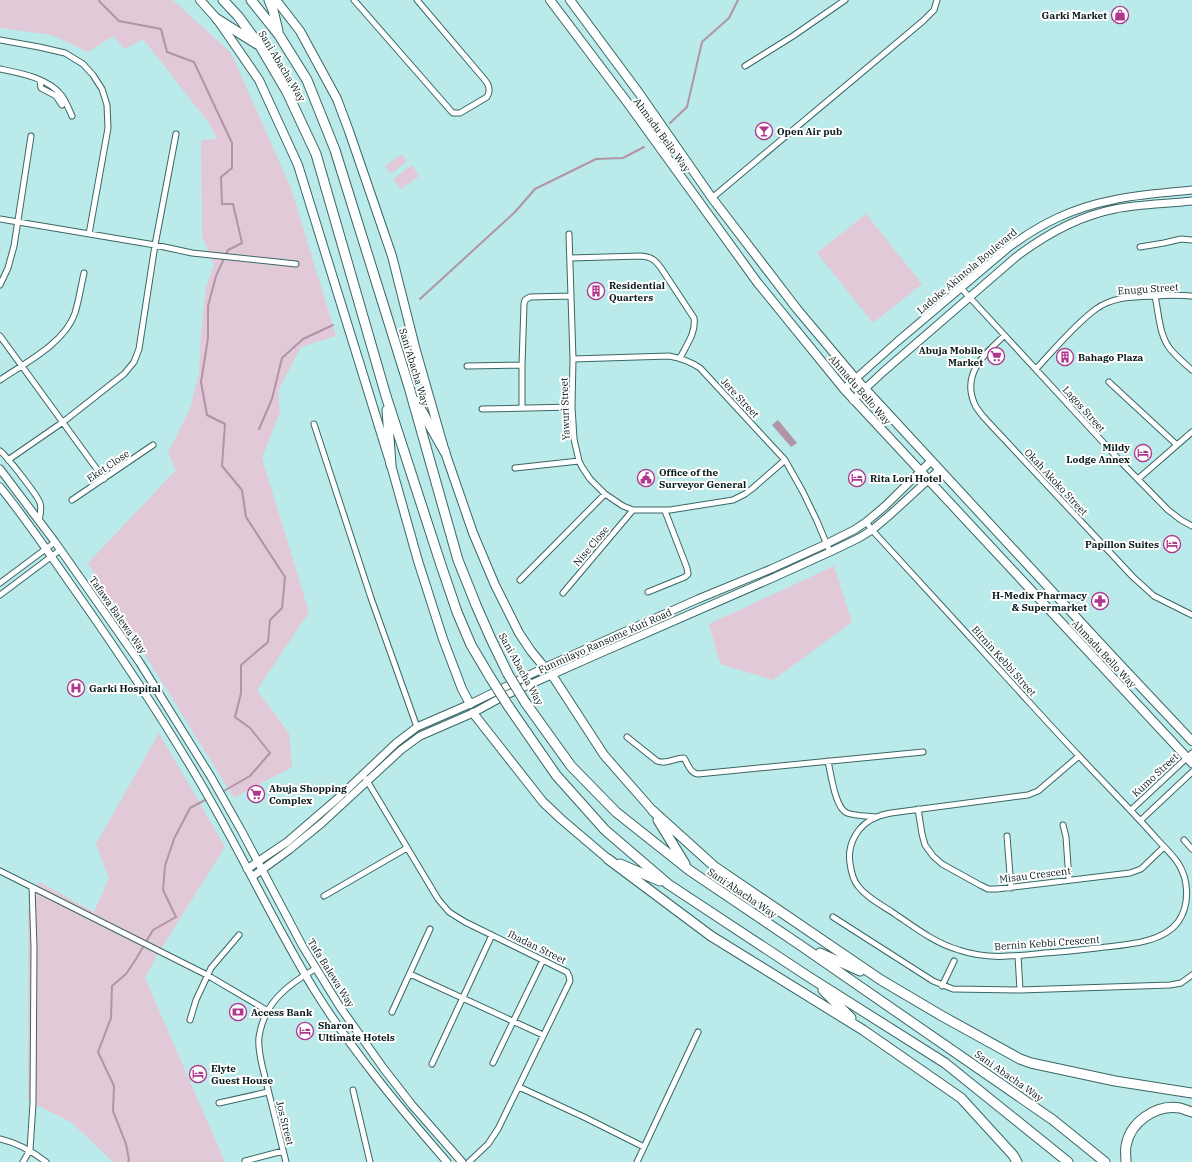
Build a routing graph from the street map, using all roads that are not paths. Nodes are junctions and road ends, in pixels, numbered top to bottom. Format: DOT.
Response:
graph roads {
  1 [pos="200,0"];
  2 [pos="223,0"];
  3 [pos="251,0"];
  4 [pos="269,0"];
  5 [pos="276,0"];
  6 [pos="354,0"];
  7 [pos="417,0"];
  8 [pos="550,0"];
  9 [pos="570,0"];
  10 [pos="845,0"];
  11 [pos="937,0"];
  12 [pos="218,19"];
  13 [pos="279,35"];
  14 [pos="0,40"];
  15 [pos="260,46"];
  16 [pos="745,66"];
  17 [pos="0,70"];
  18 [pos="40,80"];
  19 [pos="62,106"];
  20 [pos="72,116"];
  21 [pos="176,134"];
  22 [pos="31,136"];
  23 [pos="1192,190"];
  24 [pos="712,198"];
  25 [pos="1192,201"];
  26 [pos="0,219"];
  27 [pos="17,222"];
  28 [pos="89,234"];
  29 [pos="569,234"];
  30 [pos="1192,240"];
  31 [pos="155,245"];
  32 [pos="1140,247"];
  33 [pos="570,258"];
  34 [pos="296,264"];
  35 [pos="84,273"];
  36 [pos="0,285"];
  37 [pos="961,288"];
  38 [pos="571,296"];
  39 [pos="969,296"];
  40 [pos="1156,296"];
  41 [pos="1192,296"];
  42 [pos="0,336"];
  43 [pos="1004,336"];
  44 [pos="680,358"];
  45 [pos="573,359"];
  46 [pos="22,365"];
  47 [pos="522,365"];
  48 [pos="467,366"];
  49 [pos="1036,369"];
  50 [pos="1192,370"];
  51 [pos="855,378"];
  52 [pos="0,380"];
  53 [pos="1109,382"];
  54 [pos="408,387"];
  55 [pos="844,389"];
  56 [pos="864,389"];
  57 [pos="386,396"];
  58 [pos="853,400"];
  59 [pos="572,407"];
  60 [pos="522,408"];
  61 [pos="482,409"];
  62 [pos="63,422"];
  63 [pos="314,424"];
  64 [pos="1192,432"];
  65 [pos="153,445"];
  66 [pos="1178,445"];
  67 [pos="0,451"];
  68 [pos="445,452"];
  69 [pos="8,460"];
  70 [pos="785,460"];
  71 [pos="579,461"];
  72 [pos="931,461"];
  73 [pos="391,465"];
  74 [pos="515,468"];
  75 [pos="0,469"];
  76 [pos="939,470"];
  77 [pos="920,472"];
  78 [pos="1138,479"];
  79 [pos="104,480"];
  80 [pos="928,480"];
  81 [pos="0,487"];
  82 [pos="605,494"];
  83 [pos="72,500"];
  84 [pos="633,510"];
  85 [pos="665,511"];
  86 [pos="39,521"];
  87 [pos="866,522"];
  88 [pos="1192,526"];
  89 [pos="872,530"];
  90 [pos="55,542"];
  91 [pos="826,544"];
  92 [pos="46,548"];
  93 [pos="60,550"];
  94 [pos="830,552"];
  95 [pos="51,556"];
  96 [pos="520,580"];
  97 [pos="0,583"];
  98 [pos="648,592"];
  99 [pos="563,593"];
  100 [pos="0,595"];
  101 [pos="1192,615"];
  102 [pos="545,668"];
  103 [pos="552,675"];
  104 [pos="470,704"];
  105 [pos="473,712"];
  106 [pos="417,727"];
  107 [pos="627,737"];
  108 [pos="1192,741"];
  109 [pos="923,752"];
  110 [pos="1079,756"];
  111 [pos="1190,757"];
  112 [pos="828,761"];
  113 [pos="1192,772"];
  114 [pos="364,774"];
  115 [pos="211,777"];
  116 [pos="367,781"];
  117 [pos="918,810"];
  118 [pos="1131,810"];
  119 [pos="653,811"];
  120 [pos="876,817"];
  121 [pos="1141,820"];
  122 [pos="1063,825"];
  123 [pos="1007,836"];
  124 [pos="1184,840"];
  125 [pos="1164,847"];
  126 [pos="407,848"];
  127 [pos="1192,849"];
  128 [pos="608,859"];
  129 [pos="257,862"];
  130 [pos="248,869"];
  131 [pos="262,870"];
  132 [pos="689,870"];
  133 [pos="0,871"];
  134 [pos="252,877"];
  135 [pos="1069,880"];
  136 [pos="668,884"];
  137 [pos="32,887"];
  138 [pos="1011,888"];
  139 [pos="324,896"];
  140 [pos="834,917"];
  141 [pos="430,929"];
  142 [pos="239,935"];
  143 [pos="492,935"];
  144 [pos="800,945"];
  145 [pos="1018,956"];
  146 [pos="543,960"];
  147 [pos="954,961"];
  148 [pos="315,969"];
  149 [pos="306,974"];
  150 [pos="410,974"];
  151 [pos="207,975"];
  152 [pos="1192,976"];
  153 [pos="809,977"];
  154 [pos="881,980"];
  155 [pos="942,986"];
  156 [pos="1020,990"];
  157 [pos="462,998"];
  158 [pos="268,1011"];
  159 [pos="392,1012"];
  160 [pos="190,1020"];
  161 [pos="513,1021"];
  162 [pos="863,1030"];
  163 [pos="698,1032"];
  164 [pos="543,1035"];
  165 [pos="493,1063"];
  166 [pos="432,1064"];
  167 [pos="519,1087"];
  168 [pos="353,1090"];
  169 [pos="268,1092"];
  170 [pos="1192,1093"];
  171 [pos="219,1103"];
  172 [pos="1192,1112"];
  173 [pos="0,1139"];
  174 [pos="644,1147"];
  175 [pos="30,1150"];
  176 [pos="283,1151"];
  177 [pos="246,1161"];
  178 [pos="23,1162"];
  179 [pos="46,1162"];
  180 [pos="286,1162"];
  181 [pos="370,1162"];
  182 [pos="447,1162"];
  183 [pos="462,1162"];
  184 [pos="470,1162"];
  185 [pos="637,1162"];
  186 [pos="1017,1162"];
  187 [pos="1068,1162"];
  188 [pos="1105,1162"];
  189 [pos="1126,1162"];
  1 -- 12 [label="main road"];
  2 -- 15 [label="highway, Sani Abacha Way"];
  3 -- 13 [label="highway, Sani Abacha Way"];
  4 -- 13 [label="highway"];
  5 -- 68 [label="main road, Sani Abacha Way"];
  6 -- 7 [label="street"];
  8 -- 55 [label="main road, Ahmadu Bello Way"];
  9 -- 24 [label="main road, Ahmadu Bello Way"];
  10 -- 16 [label="street"];
  11 -- 24 [label="street"];
  12 -- 15 [label="highway"];
  12 -- 73 [label="main road"];
  13 -- 54 [label="highway, Sani Abacha Way"];
  14 -- 28 [label="street"];
  15 -- 57 [label="highway, Sani Abacha Way"];
  17 -- 18 [label="street"];
  18 -- 19 [label="street"];
  18 -- 20 [label="street"];
  21 -- 31 [label="street"];
  22 -- 27 [label="street"];
  23 -- 37 [label="street, Ladoke Akintola Boulevard"];
  24 -- 51 [label="main road, Ahmadu Bello Way"];
  25 -- 39 [label="street, Ladoke Akintola Boulevard"];
  26 -- 27 [label="street"];
  27 -- 28 [label="street"];
  27 -- 36 [label="street"];
  28 -- 31 [label="street"];
  29 -- 33 [label="street, Yawuri Street"];
  30 -- 32 [label="street"];
  31 -- 34 [label="street"];
  31 -- 62 [label="street"];
  33 -- 38 [label="street, Yawuri Street"];
  33 -- 44 [label="street"];
  35 -- 46 [label="street"];
  37 -- 39 [label="street, Lagos Street"];
  37 -- 51 [label="street, Ladoke Akintola Boulevard"];
  38 -- 45 [label="street, Yawuri Street"];
  38 -- 47 [label="street"];
  39 -- 43 [label="street, Lagos Street"];
  39 -- 56 [label="street, Ladoke Akintola Boulevard"];
  40 -- 41 [label="street, Enugu Street"];
  40 -- 49 [label="street, Enugu Street"];
  40 -- 50 [label="street"];
  42 -- 46 [label="street"];
  43 -- 49 [label="street, Lagos Street"];
  43 -- 101 [label="street, Okah Akoko Street"];
  44 -- 45 [label="street, Jere Street"];
  44 -- 70 [label="street, Jere Street"];
  45 -- 59 [label="street, Yawuri Street"];
  46 -- 52 [label="street"];
  46 -- 62 [label="street"];
  47 -- 48 [label="street"];
  47 -- 60 [label="street"];
  49 -- 78 [label="street, Lagos Street"];
  51 -- 55 [label="street, Ladoke Akintola Boulevard"];
  51 -- 56 [label="main road, Ahmadu Bello Way"];
  53 -- 66 [label="street"];
  54 -- 68 [label="highway"];
  54 -- 132 [label="highway, Sani Abacha Way, bridge"];
  55 -- 58 [label="main road, Ahmadu Bello Way"];
  56 -- 58 [label="street, Ladoke Akintola Boulevard"];
  56 -- 72 [label="main road, Ahmadu Bello Way"];
  57 -- 73 [label="highway"];
  57 -- 136 [label="highway, Sani Abacha Way, bridge"];
  58 -- 77 [label="main road, Ahmadu Bello Way"];
  59 -- 60 [label="street"];
  59 -- 71 [label="street, Yawuri Street"];
  60 -- 61 [label="street"];
  62 -- 69 [label="street"];
  62 -- 79 [label="street"];
  63 -- 106 [label="street"];
  64 -- 66 [label="street"];
  65 -- 79 [label="street, Eket Close"];
  66 -- 78 [label="street"];
  67 -- 69 [label="street"];
  68 -- 102 [label="main road, Sani Abacha Way"];
  69 -- 86 [label="street"];
  70 -- 85 [label="street, Yawuri Street"];
  70 -- 91 [label="street, Jere Street"];
  71 -- 74 [label="street"];
  71 -- 82 [label="street, Yawuri Street"];
  72 -- 76 [label="main road, Ahmadu Bello Way"];
  72 -- 77 [label="street, Funmilayo Ransome Kuti Road"];
  73 -- 104 [label="main road"];
  75 -- 86 [label="street, Tafawa Balewa Way"];
  76 -- 80 [label="street, Funmilayo Ransome Kuti Road"];
  76 -- 108 [label="main road, Ahmadu Bello Way"];
  77 -- 80 [label="main road, Ahmadu Bello Way"];
  77 -- 87 [label="street, Funmilayo Ransome Kuti Road"];
  78 -- 88 [label="street, Lagos Street"];
  79 -- 83 [label="street, Eket Close"];
  80 -- 89 [label="street, Funmilayo Ransome Kuti Road"];
  80 -- 111 [label="main road, Ahmadu Bello Way"];
  81 -- 92 [label="street"];
  82 -- 84 [label="street, Yawuri Street"];
  82 -- 96 [label="street"];
  84 -- 85 [label="street, Yawuri Street"];
  84 -- 99 [label="street, Nise Close"];
  85 -- 98 [label="street"];
  86 -- 90 [label="street, Tafawa Balewa Way"];
  87 -- 89 [label="street, Birnin Kebbi Street"];
  87 -- 91 [label="street, Funmilayo Ransome Kuti Road"];
  89 -- 94 [label="street, Funmilayo Ransome Kuti Road"];
  89 -- 110 [label="street, Birnin Kebbi Street"];
  90 -- 92 [label="street"];
  90 -- 93 [label="street, Tafawa Balewa Way"];
  91 -- 94 [label="street, Jere Street"];
  91 -- 102 [label="street, Funmilayo Ransome Kuti Road"];
  92 -- 95 [label="street"];
  92 -- 97 [label="street"];
  93 -- 95 [label="street"];
  93 -- 115 [label="street, Tafawa Balewa Way"];
  94 -- 103 [label="street, Funmilayo Ransome Kuti Road"];
  95 -- 100 [label="street"];
  95 -- 130 [label="street"];
  102 -- 104 [label="street, Funmilayo Ransome Kuti Road"];
  103 -- 105 [label="street, Funmilayo Ransome Kuti Road"];
  103 -- 119 [label="main road"];
  104 -- 106 [label="street, Funmilayo Ransome Kuti Road"];
  105 -- 116 [label="street, Funmilayo Ransome Kuti Road"];
  105 -- 128 [label="main road"];
  106 -- 114 [label="street, Funmilayo Ransome Kuti Road"];
  107 -- 112 [label="street"];
  109 -- 112 [label="street"];
  110 -- 117 [label="street, Bernin Kebbi Crescent"];
  110 -- 118 [label="street, Birnin Kebbi Street"];
  111 -- 118 [label="street, Kumo Street"];
  112 -- 120 [label="street"];
  113 -- 121 [label="street"];
  114 -- 116 [label="street, Ibadan Street"];
  114 -- 129 [label="street, Funmilayo Ransome Kuti Road"];
  115 -- 129 [label="street, Tafa Balewa Way"];
  116 -- 126 [label="street, Ibadan Street"];
  116 -- 131 [label="street, Funmilayo Ransome Kuti Road"];
  117 -- 120 [label="street, Bernin Kebbi Crescent"];
  117 -- 138 [label="street, Misau Crescent"];
  118 -- 121 [label="street, Bernin Kebbi Crescent"];
  119 -- 132 [label="highway"];
  119 -- 154 [label="highway"];
  120 -- 145 [label="street, Bernin Kebbi Crescent"];
  121 -- 125 [label="street, Bernin Kebbi Crescent"];
  122 -- 135 [label="street"];
  123 -- 138 [label="street"];
  124 -- 127 [label="street"];
  125 -- 135 [label="street, Misau Crescent"];
  125 -- 145 [label="street, Bernin Kebbi Crescent"];
  126 -- 139 [label="street"];
  126 -- 143 [label="street, Ibadan Street"];
  128 -- 136 [label="highway"];
  128 -- 162 [label="highway"];
  129 -- 130 [label="street, Funmilayo Ransome Kuti Road"];
  129 -- 131 [label="street, Tafa Balewa Way"];
  130 -- 134 [label="street"];
  131 -- 134 [label="street, Funmilayo Ransome Kuti Road"];
  131 -- 148 [label="street, Tafa Balewa Way"];
  132 -- 144 [label="highway, Sani Abacha Way"];
  133 -- 137 [label="street"];
  134 -- 149 [label="street"];
  135 -- 138 [label="street, Misau Crescent"];
  136 -- 153 [label="highway, Sani Abacha Way"];
  137 -- 151 [label="street"];
  137 -- 175 [label="street"];
  140 -- 155 [label="street"];
  141 -- 150 [label="street"];
  142 -- 151 [label="street"];
  143 -- 146 [label="street, Ibadan Street"];
  143 -- 157 [label="street"];
  144 -- 154 [label="highway"];
  144 -- 188 [label="highway, Sani Abacha Way"];
  145 -- 156 [label="street"];
  146 -- 161 [label="street"];
  146 -- 164 [label="street, Ibadan Street"];
  147 -- 155 [label="street"];
  148 -- 149 [label="street, Jos Street"];
  148 -- 183 [label="street, Tafa Balewa Way"];
  149 -- 158 [label="street, Jos Street"];
  149 -- 182 [label="street"];
  150 -- 157 [label="street"];
  150 -- 159 [label="street"];
  151 -- 158 [label="street"];
  151 -- 160 [label="street"];
  152 -- 156 [label="street"];
  153 -- 162 [label="highway"];
  153 -- 187 [label="highway, Sani Abacha Way"];
  154 -- 170 [label="highway"];
  155 -- 156 [label="street"];
  157 -- 161 [label="street"];
  157 -- 166 [label="street"];
  158 -- 169 [label="street, Jos Street"];
  161 -- 164 [label="street"];
  161 -- 165 [label="street"];
  162 -- 186 [label="highway"];
  163 -- 174 [label="street"];
  164 -- 167 [label="street, Ibadan Street"];
  167 -- 174 [label="street"];
  167 -- 184 [label="street, Ibadan Street"];
  168 -- 181 [label="street"];
  169 -- 171 [label="street"];
  169 -- 176 [label="street, Jos Street"];
  172 -- 189 [label="highway"];
  173 -- 175 [label="street"];
  174 -- 185 [label="street"];
  175 -- 178 [label="street"];
  175 -- 179 [label="street"];
  176 -- 177 [label="street"];
  176 -- 180 [label="street, Jos Street"];
}
